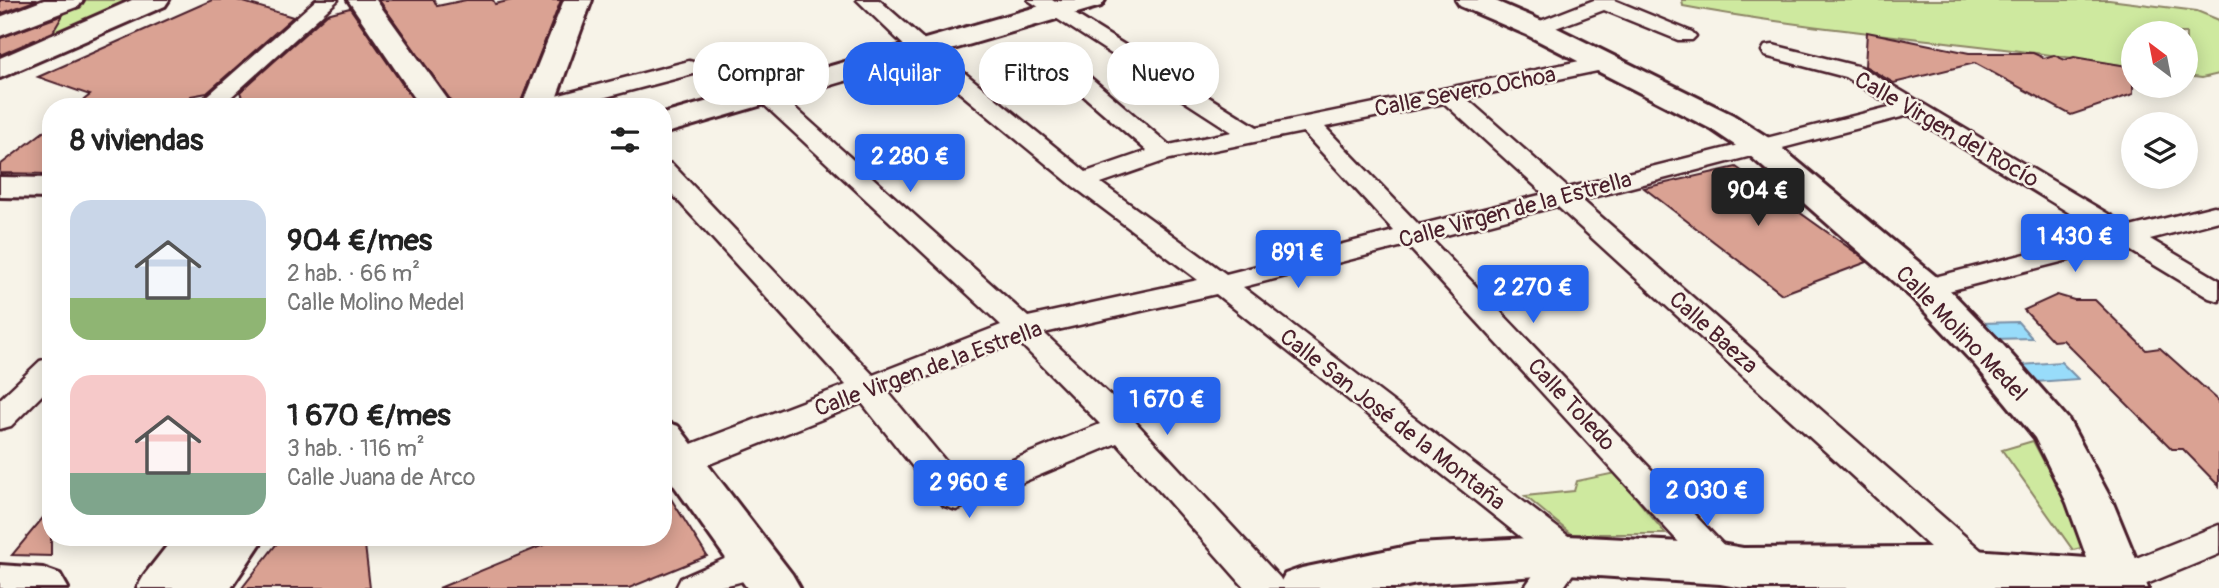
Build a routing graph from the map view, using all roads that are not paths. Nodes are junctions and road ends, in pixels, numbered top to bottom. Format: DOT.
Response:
graph roads {
  1 [pos="69,0"];
  2 [pos="155,0"];
  3 [pos="328,0"];
  4 [pos="362,0"];
  5 [pos="578,0"];
  6 [pos="867,0"];
  7 [pos="1091,0"];
  8 [pos="1470,0"];
  9 [pos="1047,5"];
  10 [pos="0,27"];
  11 [pos="1537,29"];
  12 [pos="1685,36"];
  13 [pos="912,42"];
  14 [pos="943,42"];
  15 [pos="1773,51"];
  16 [pos="1604,63"];
  17 [pos="689,68"];
  18 [pos="0,69"];
  19 [pos="965,86"];
  20 [pos="1093,92"];
  21 [pos="1448,94"];
  22 [pos="216,98"];
  23 [pos="431,98"];
  24 [pos="542,98"];
  25 [pos="574,98"];
  26 [pos="728,105"];
  27 [pos="778,105"];
  28 [pos="1914,107"];
  29 [pos="672,121"];
  30 [pos="1308,123"];
  31 [pos="1252,134"];
  32 [pos="1759,147"];
  33 [pos="1164,153"];
  34 [pos="672,179"];
  35 [pos="1082,181"];
  36 [pos="42,189"];
  37 [pos="4,191"];
  38 [pos="1562,196"];
  39 [pos="2214,214"];
  40 [pos="1416,236"];
  41 [pos="2126,236"];
  42 [pos="1221,284"];
  43 [pos="1925,288"];
  44 [pos="2219,292"];
  45 [pos="1022,328"];
  46 [pos="42,377"];
  47 [pos="868,389"];
  48 [pos="0,418"];
  49 [pos="1122,428"];
  50 [pos="672,449"];
  51 [pos="2219,539"];
  52 [pos="195,546"];
  53 [pos="234,546"];
  54 [pos="1720,564"];
  55 [pos="1979,570"];
  56 [pos="1555,571"];
  57 [pos="765,574"];
  58 [pos="1849,578"];
  59 [pos="2121,584"];
  60 [pos="0,585"];
  61 [pos="43,588"];
  62 [pos="162,588"];
  63 [pos="203,588"];
  64 [pos="694,588"];
  65 [pos="1267,588"];
  66 [pos="1302,588"];
  1 -- 10 [label="street"];
  2 -- 18 [label="street"];
  3 -- 22 [label="street"];
  4 -- 23 [label="street"];
  5 -- 24 [label="street"];
  6 -- 13 [label="street, Calle San José de la Montaña"];
  7 -- 9 [label="street"];
  8 -- 11 [label="street, Calle Molino Medel"];
  9 -- 14 [label="street"];
  9 -- 31 [label="street"];
  11 -- 12 [label="street"];
  11 -- 16 [label="street, Calle Molino Medel"];
  15 -- 28 [label="street, Calle Virgen del Rocío"];
  16 -- 21 [label="street, Calle Severo Ochoa"];
  16 -- 32 [label="street, Calle Molino Medel"];
  17 -- 25 [label="street"];
  19 -- 35 [label="street, Calle San José de la Montaña"];
  20 -- 33 [label="street"];
  21 -- 30 [label="street, Calle Severo Ochoa"];
  21 -- 38 [label="street, Calle Baeza"];
  26 -- 29 [label="street"];
  27 -- 45 [label="street"];
  28 -- 32 [label="street, Calle Virgen de la Estrella"];
  28 -- 41 [label="street, Calle Virgen del Rocío"];
  30 -- 31 [label="street, Calle Severo Ochoa"];
  30 -- 40 [label="street, Calle Toledo"];
  31 -- 33 [label="street, Calle Severo Ochoa"];
  32 -- 38 [label="street, Calle Virgen de la Estrella"];
  32 -- 43 [label="street, Calle Molino Medel"];
  33 -- 35 [label="street, Calle Severo Ochoa"];
  34 -- 47 [label="street"];
  35 -- 42 [label="street, Calle San José de la Montaña"];
  36 -- 37 [label="street"];
  38 -- 40 [label="street, Calle Virgen de la Estrella"];
  38 -- 55 [label="street, Calle Baeza"];
  39 -- 41 [label="street"];
  40 -- 42 [label="street, Calle Virgen de la Estrella"];
  40 -- 54 [label="street, Calle Toledo"];
  41 -- 43 [label="street"];
  41 -- 44 [label="street, Calle Virgen del Rocío"];
  42 -- 45 [label="street, Calle Virgen de la Estrella"];
  42 -- 56 [label="street, Calle San José de la Montaña"];
  43 -- 59 [label="street, Calle Molino Medel"];
  45 -- 47 [label="street, Calle Virgen de la Estrella"];
  45 -- 49 [label="street"];
  46 -- 48 [label="street"];
  47 -- 49 [label="street"];
  47 -- 50 [label="street, Calle Virgen de la Estrella"];
  49 -- 65 [label="street"];
  50 -- 57 [label="street"];
  51 -- 59 [label="street"];
  52 -- 62 [label="street"];
  53 -- 63 [label="street"];
  54 -- 56 [label="street"];
  54 -- 58 [label="street"];
  55 -- 58 [label="street"];
  55 -- 59 [label="street"];
  56 -- 66 [label="street"];
  57 -- 64 [label="street"];
  60 -- 61 [label="street"];
}
